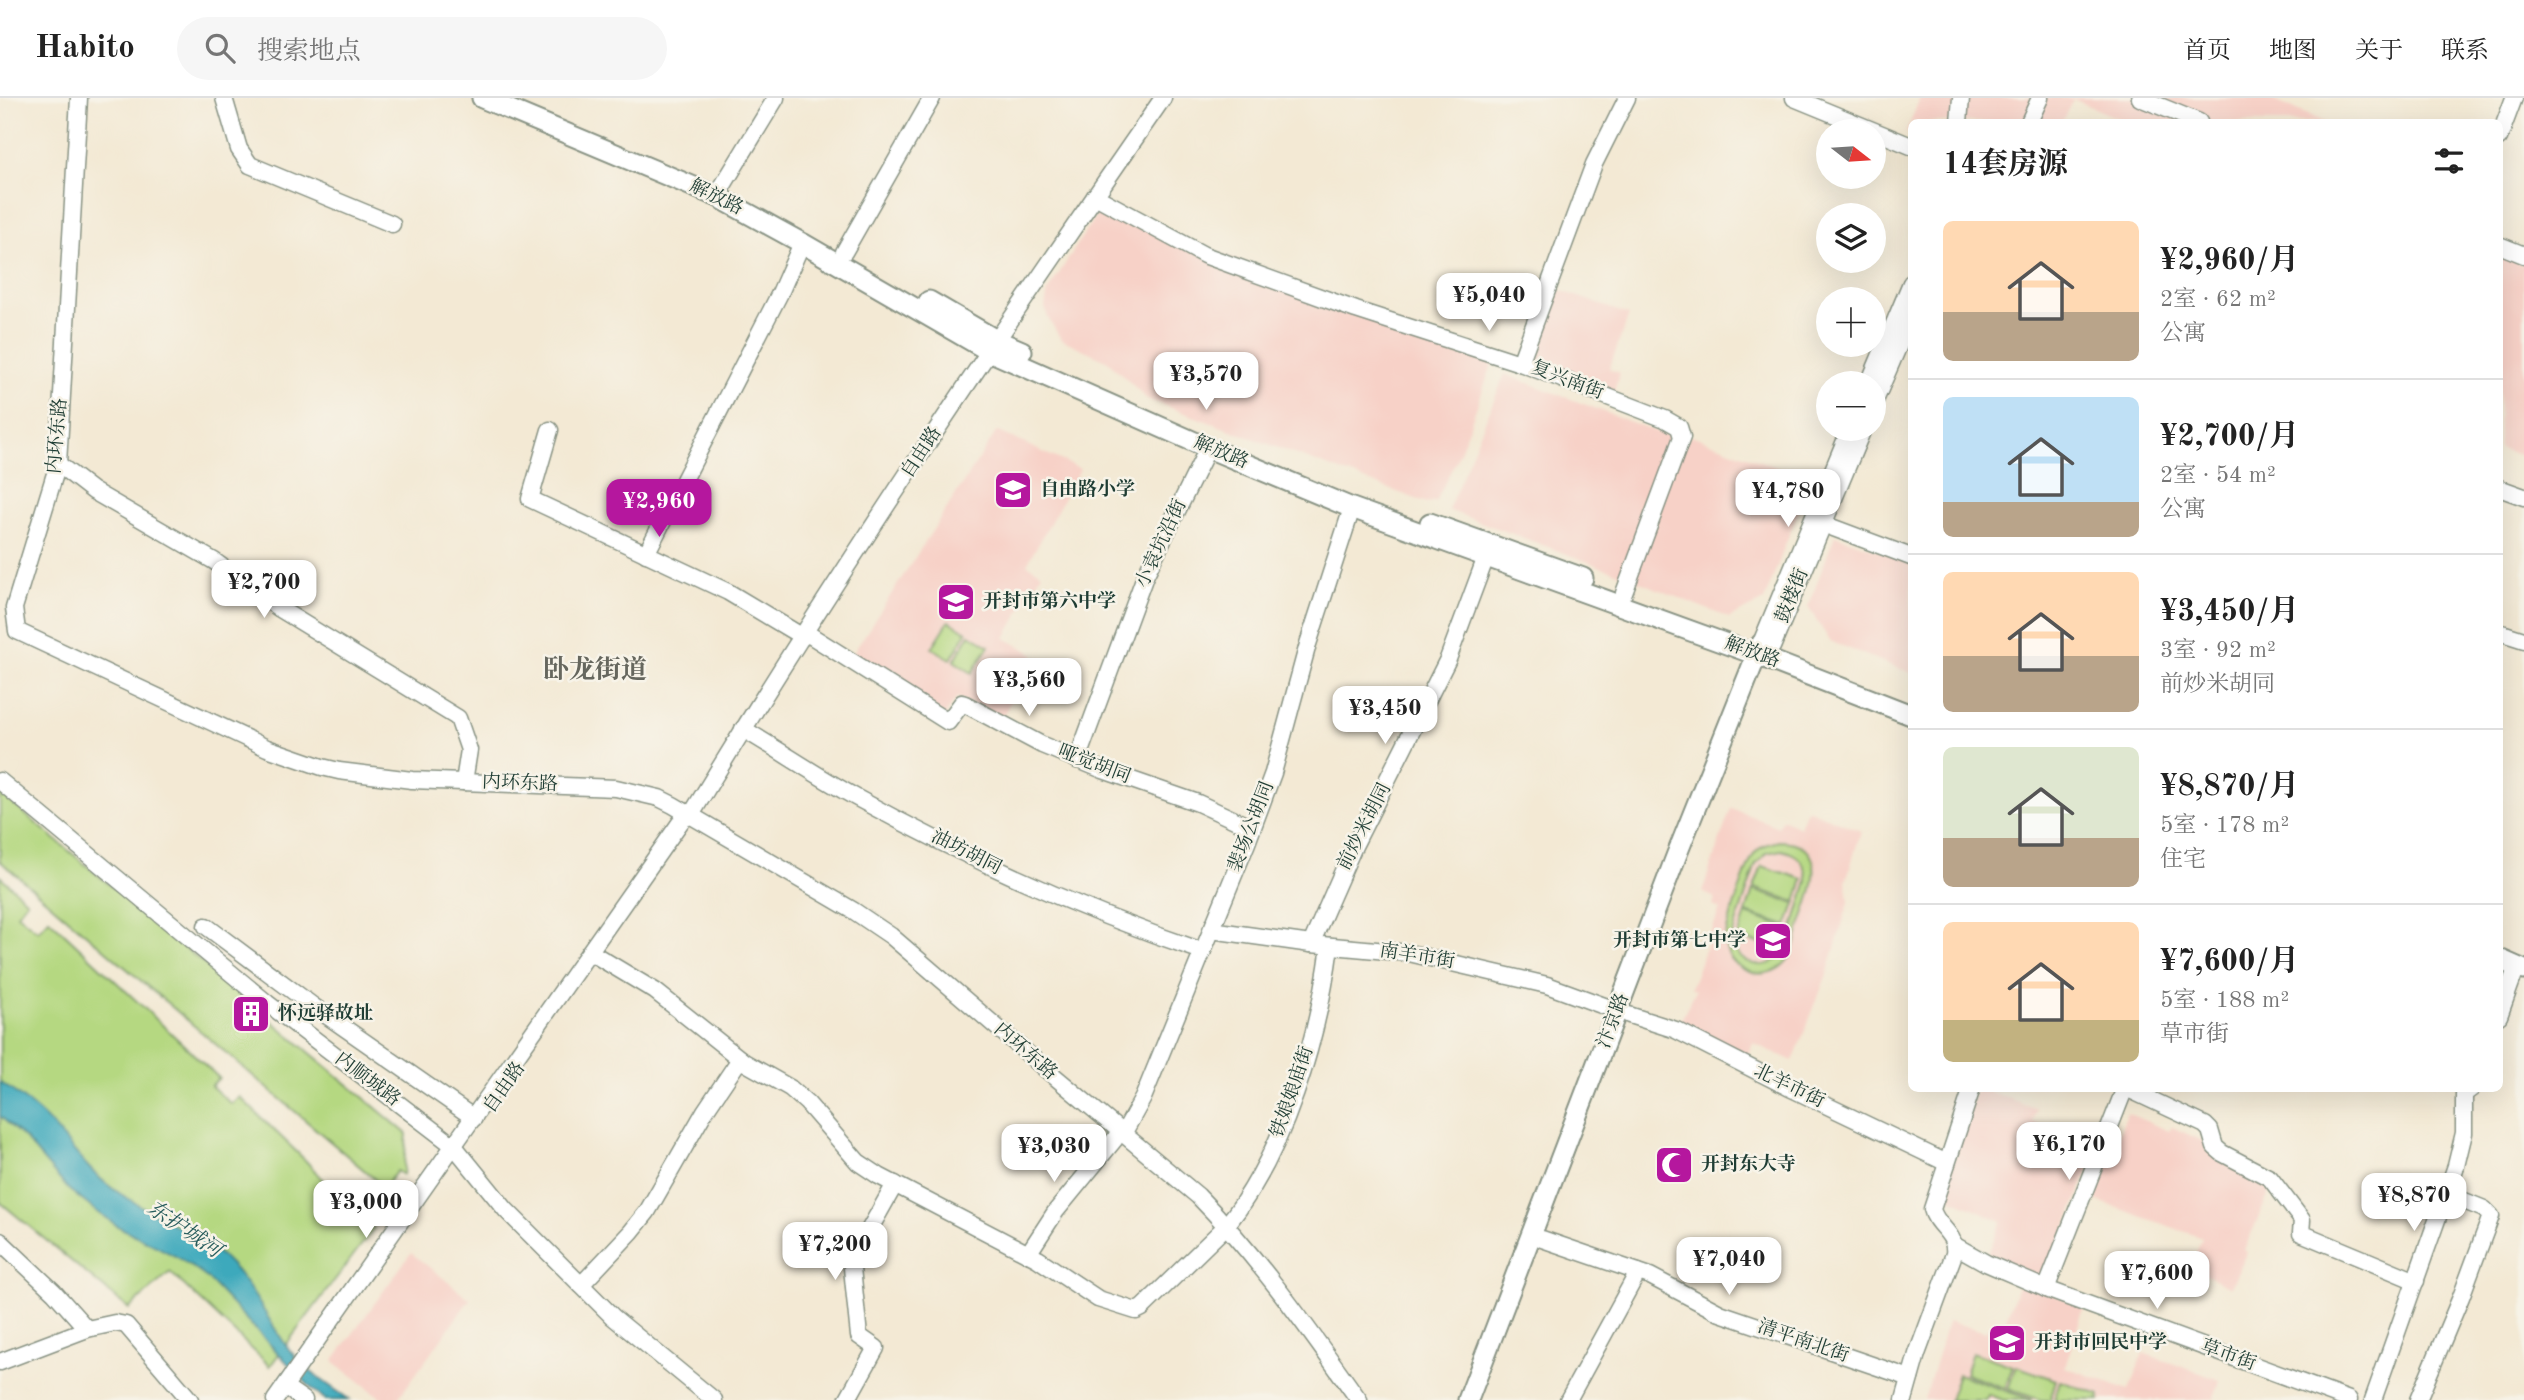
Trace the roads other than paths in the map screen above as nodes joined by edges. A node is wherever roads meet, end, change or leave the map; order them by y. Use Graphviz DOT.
graph roads {
  1 [pos="69,98"];
  2 [pos="79,98"];
  3 [pos="223,98"];
  4 [pos="482,98"];
  5 [pos="513,98"];
  6 [pos="776,98"];
  7 [pos="932,98"];
  8 [pos="1163,98"];
  9 [pos="1627,98"];
  10 [pos="1794,98"];
  11 [pos="1961,98"];
  12 [pos="2040,98"];
  13 [pos="2140,98"];
  14 [pos="2514,98"];
  15 [pos="1959,119"];
  16 [pos="2030,119"];
  17 [pos="2192,119"];
  18 [pos="2503,127"];
  19 [pos="1908,145"];
  20 [pos="722,187"];
  21 [pos="1095,196"];
  22 [pos="392,224"];
  23 [pos="803,243"];
  24 [pos="2503,247"];
  25 [pos="844,252"];
  26 [pos="2524,255"];
  27 [pos="1908,290"];
  28 [pos="1908,324"];
  29 [pos="993,345"];
  30 [pos="1520,363"];
  31 [pos="1874,371"];
  32 [pos="1886,375"];
  33 [pos="550,430"];
  34 [pos="1845,441"];
  35 [pos="1858,441"];
  36 [pos="1208,448"];
  37 [pos="58,464"];
  38 [pos="2503,489"];
  39 [pos="2524,497"];
  40 [pos="1352,508"];
  41 [pos="1823,524"];
  42 [pos="646,554"];
  43 [pos="1908,556"];
  44 [pos="1486,557"];
  45 [pos="1624,593"];
  46 [pos="2503,633"];
  47 [pos="804,634"];
  48 [pos="2524,640"];
  49 [pos="1765,651"];
  50 [pos="1908,702"];
  51 [pos="1908,714"];
  52 [pos="743,729"];
  53 [pos="1077,760"];
  54 [pos="0,781"];
  55 [pos="464,782"];
  56 [pos="688,820"];
  57 [pos="1252,828"];
  58 [pos="206,926"];
  59 [pos="1211,930"];
  60 [pos="1311,944"];
  61 [pos="1330,946"];
  62 [pos="1202,951"];
  63 [pos="2503,951"];
  64 [pos="593,955"];
  65 [pos="2516,963"];
  66 [pos="307,1002"];
  67 [pos="2503,1004"];
  68 [pos="1623,1013"];
  69 [pos="293,1023"];
  70 [pos="740,1059"];
  71 [pos="1971,1092"];
  72 [pos="2124,1092"];
  73 [pos="2135,1092"];
  74 [pos="2467,1092"];
  75 [pos="474,1118"];
  76 [pos="1119,1136"];
  77 [pos="457,1149"];
  78 [pos="1947,1163"];
  79 [pos="895,1184"];
  80 [pos="2447,1195"];
  81 [pos="1223,1229"];
  82 [pos="1542,1239"];
  83 [pos="0,1241"];
  84 [pos="1954,1245"];
  85 [pos="1028,1254"];
  86 [pos="1638,1272"];
  87 [pos="2416,1281"];
  88 [pos="581,1285"];
  89 [pos="2046,1289"];
  90 [pos="87,1329"];
  91 [pos="0,1362"];
  92 [pos="1910,1378"];
  93 [pos="293,1391"];
  94 [pos="190,1400"];
  95 [pos="275,1400"];
  96 [pos="714,1400"];
  97 [pos="847,1400"];
  98 [pos="1349,1400"];
  99 [pos="1359,1400"];
  100 [pos="1468,1400"];
  101 [pos="1480,1400"];
  102 [pos="1568,1400"];
  103 [pos="1904,1400"];
  104 [pos="2348,1400"];
  105 [pos="2373,1400"];
  106 [pos="2418,1400"];
  1 -- 56 [label="street, 内环东路"];
  2 -- 37 [label="street, 内环东路"];
  3 -- 22 [label="street"];
  4 -- 23 [label="main road, 解放路"];
  5 -- 20 [label="main road, 解放路"];
  6 -- 20 [label="street"];
  7 -- 25 [label="street"];
  8 -- 21 [label="street, 自由路"];
  9 -- 30 [label="street"];
  10 -- 19 [label="street"];
  11 -- 15 [label="street"];
  12 -- 16 [label="street"];
  13 -- 17 [label="street"];
  14 -- 18 [label="street"];
  20 -- 25 [label="main road, 解放路"];
  21 -- 29 [label="street, 自由路"];
  21 -- 30 [label="street, 复兴南街"];
  23 -- 29 [label="main road, 解放路"];
  23 -- 42 [label="street"];
  24 -- 26 [label="street"];
  25 -- 29 [label="main road, 解放路"];
  27 -- 31 [label="street"];
  28 -- 32 [label="street"];
  29 -- 36 [label="main road, 解放路"];
  29 -- 45 [label="main road, 解放路"];
  29 -- 47 [label="street, 自由路"];
  30 -- 45 [label="street, 复兴南街"];
  33 -- 42 [label="street"];
  34 -- 49 [label="street, 鼓楼街"];
  35 -- 41 [label="street, 鼓楼街"];
  36 -- 40 [label="main road, 解放路"];
  36 -- 53 [label="street, 小袁坑沿街"];
  37 -- 55 [label="street"];
  37 -- 55 [label="street, 内环东路"];
  38 -- 39 [label="street"];
  40 -- 44 [label="main road, 解放路"];
  40 -- 57 [label="street, 裴场公胡同"];
  41 -- 43 [label="street"];
  41 -- 49 [label="street, 鼓楼街"];
  42 -- 47 [label="street"];
  44 -- 49 [label="main road, 解放路"];
  44 -- 60 [label="street, 前炒米胡同"];
  45 -- 49 [label="main road, 解放路"];
  46 -- 48 [label="street"];
  47 -- 52 [label="street, 自由路"];
  47 -- 53 [label="street, 哑觉胡同"];
  49 -- 50 [label="main road, 解放路"];
  49 -- 51 [label="main road, 解放路"];
  49 -- 68 [label="main road, 汴京路"];
  52 -- 56 [label="street, 自由路"];
  52 -- 62 [label="street, 油坊胡同"];
  53 -- 57 [label="street, 哑觉胡同"];
  54 -- 69 [label="street, 内顺城路"];
  55 -- 56 [label="street, 内环东路"];
  56 -- 64 [label="street, 自由路"];
  56 -- 76 [label="street, 内环东路"];
  57 -- 59 [label="street, 裴场公胡同"];
  58 -- 66 [label="street"];
  59 -- 60 [label="street, 南羊市街"];
  59 -- 62 [label="street, 裴场公胡同"];
  60 -- 61 [label="street, 南羊市街"];
  61 -- 68 [label="street, 南羊市街"];
  61 -- 81 [label="street, 铁娘娘庙街"];
  62 -- 76 [label="street, 裴场公胡同"];
  63 -- 65 [label="main road"];
  64 -- 70 [label="street"];
  64 -- 75 [label="street, 自由路"];
  64 -- 77 [label="street, 自由路"];
  65 -- 67 [label="street"];
  66 -- 69 [label="street"];
  66 -- 75 [label="street"];
  68 -- 78 [label="street, 北羊市街"];
  68 -- 82 [label="main road, 汴京路"];
  68 -- 100 [label="main road, 汴京路"];
  69 -- 77 [label="street, 内顺城路"];
  70 -- 79 [label="street"];
  70 -- 88 [label="street"];
  71 -- 78 [label="street"];
  72 -- 89 [label="street"];
  73 -- 87 [label="street"];
  74 -- 80 [label="street"];
  75 -- 77 [label="street, 自由路"];
  76 -- 81 [label="street, 内环东路"];
  76 -- 85 [label="street, 裴场公胡同"];
  77 -- 88 [label="street, 内顺城路"];
  77 -- 93 [label="street, 自由路"];
  78 -- 84 [label="street"];
  79 -- 85 [label="street"];
  79 -- 97 [label="street"];
  80 -- 87 [label="street"];
  80 -- 106 [label="street"];
  81 -- 85 [label="street, 铁娘娘庙街"];
  81 -- 98 [label="street, 内环东路"];
  81 -- 99 [label="street, 内环东路"];
  82 -- 86 [label="street, 清平南北街"];
  82 -- 101 [label="main road, 汴京路"];
  83 -- 90 [label="street"];
  84 -- 89 [label="street, 草市街"];
  84 -- 92 [label="street"];
  86 -- 92 [label="street, 清平南北街"];
  86 -- 102 [label="street"];
  87 -- 105 [label="street"];
  88 -- 96 [label="street, 内顺城路"];
  89 -- 104 [label="street, 草市街"];
  90 -- 91 [label="street"];
  90 -- 94 [label="street"];
  92 -- 103 [label="street"];
  93 -- 95 [label="street, 自由路"];
}
